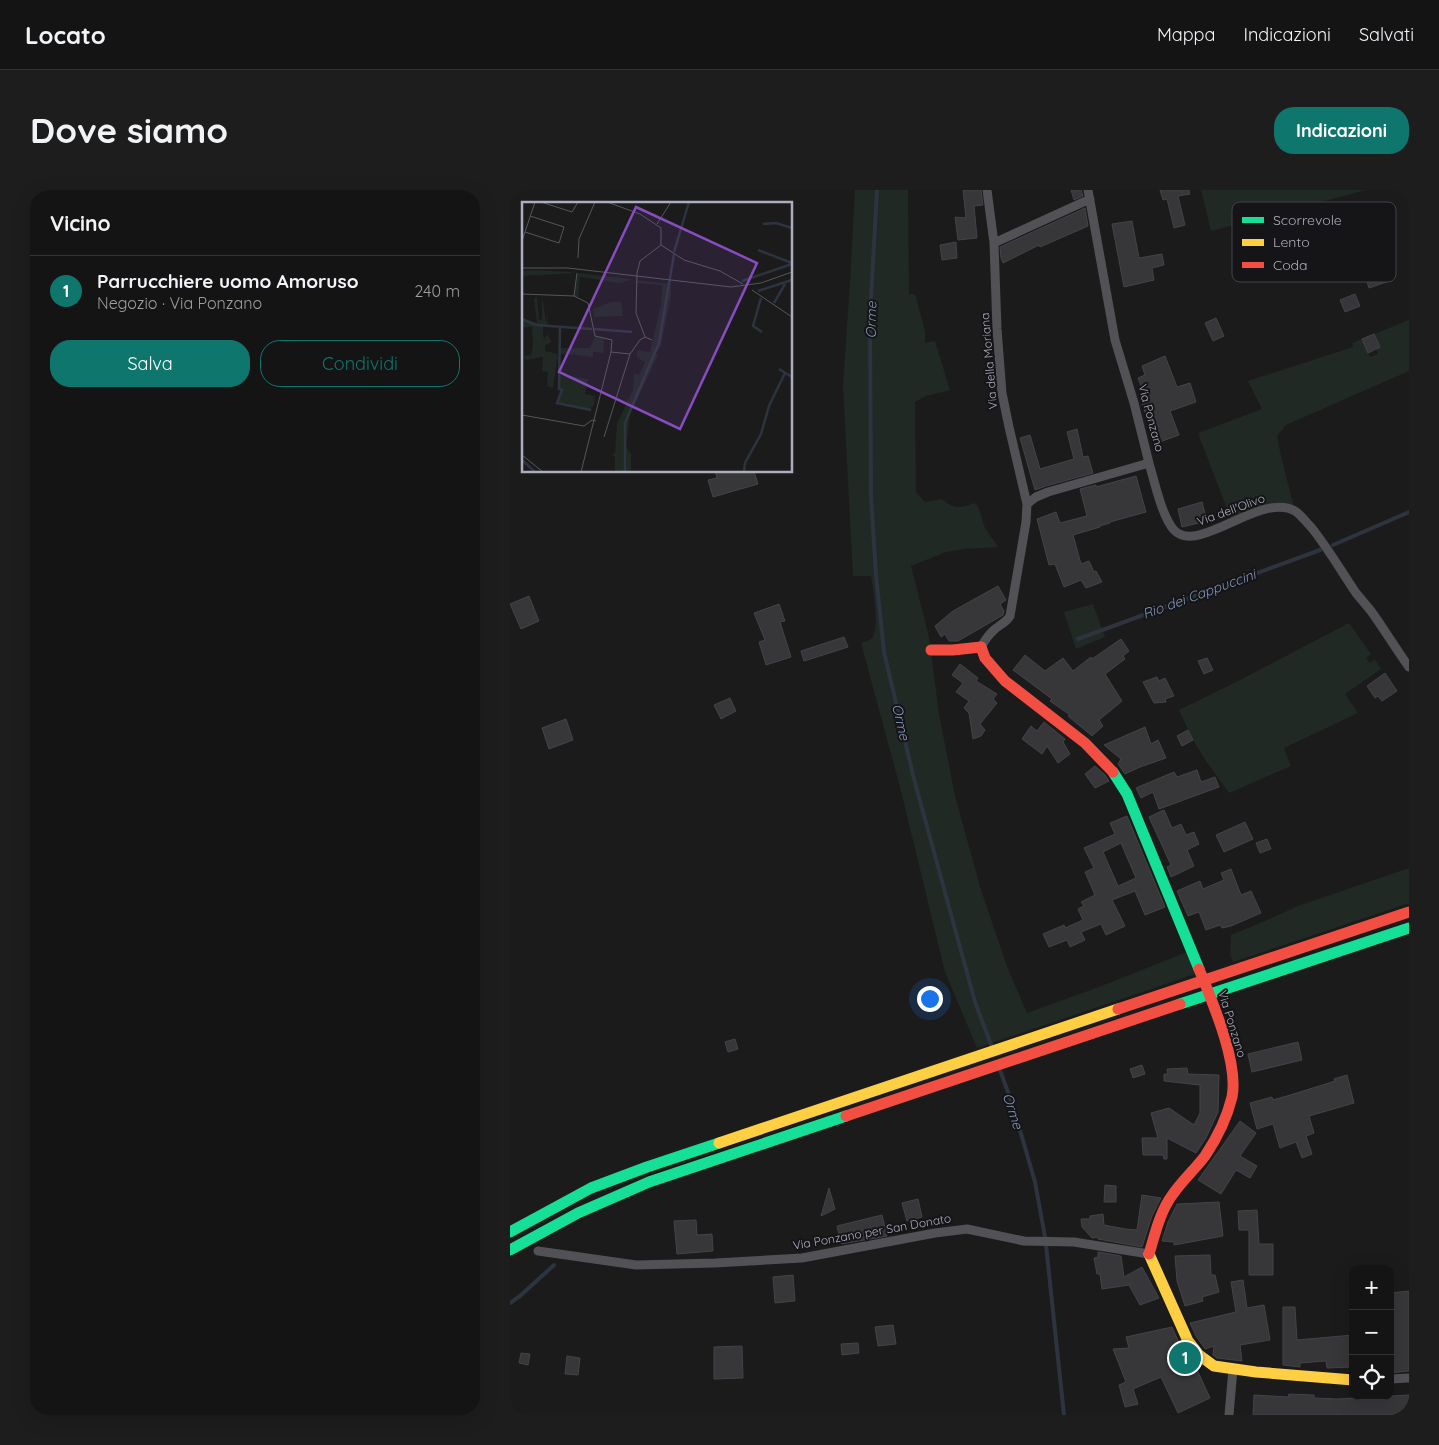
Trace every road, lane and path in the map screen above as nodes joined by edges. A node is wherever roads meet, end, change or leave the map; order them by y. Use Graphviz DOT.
graph roads {
  1 [pos="987,190"];
  2 [pos="1089,194"];
  3 [pos="994,243"];
  4 [pos="1149,463"];
  5 [pos="1027,504"];
  6 [pos="981,647"];
  7 [pos="931,650"];
  8 [pos="1409,667"];
  9 [pos="1409,912"];
  10 [pos="1409,928"];
  11 [pos="510,1232"];
  12 [pos="510,1250"];
  13 [pos="538,1251"];
  14 [pos="1149,1254"];
  15 [pos="1233,1369"];
  16 [pos="1409,1378"];
  17 [pos="1394,1379"];
  18 [pos="1349,1380"];
  19 [pos="1229,1415"];
  1 -- 3 [label="street, Via della Moriana"];
  2 -- 3 [label="street"];
  2 -- 4 [label="street, Via Ponzano"];
  3 -- 5 [label="street, Via della Moriana"];
  4 -- 5 [label="street, Via Ponzano"];
  4 -- 8 [label="street, Via dell'Olivo"];
  5 -- 6 [label="street"];
  6 -- 7 [label="main road"];
  6 -- 14 [label="main road, Via Ponzano"];
  9 -- 11 [label="main road"];
  10 -- 12 [label="main road"];
  13 -- 14 [label="street, Via Ponzano per San Donato"];
  14 -- 15 [label="main road"];
  15 -- 18 [label="main road"];
  15 -- 19 [label="street"];
  16 -- 17 [label="street"];
}
